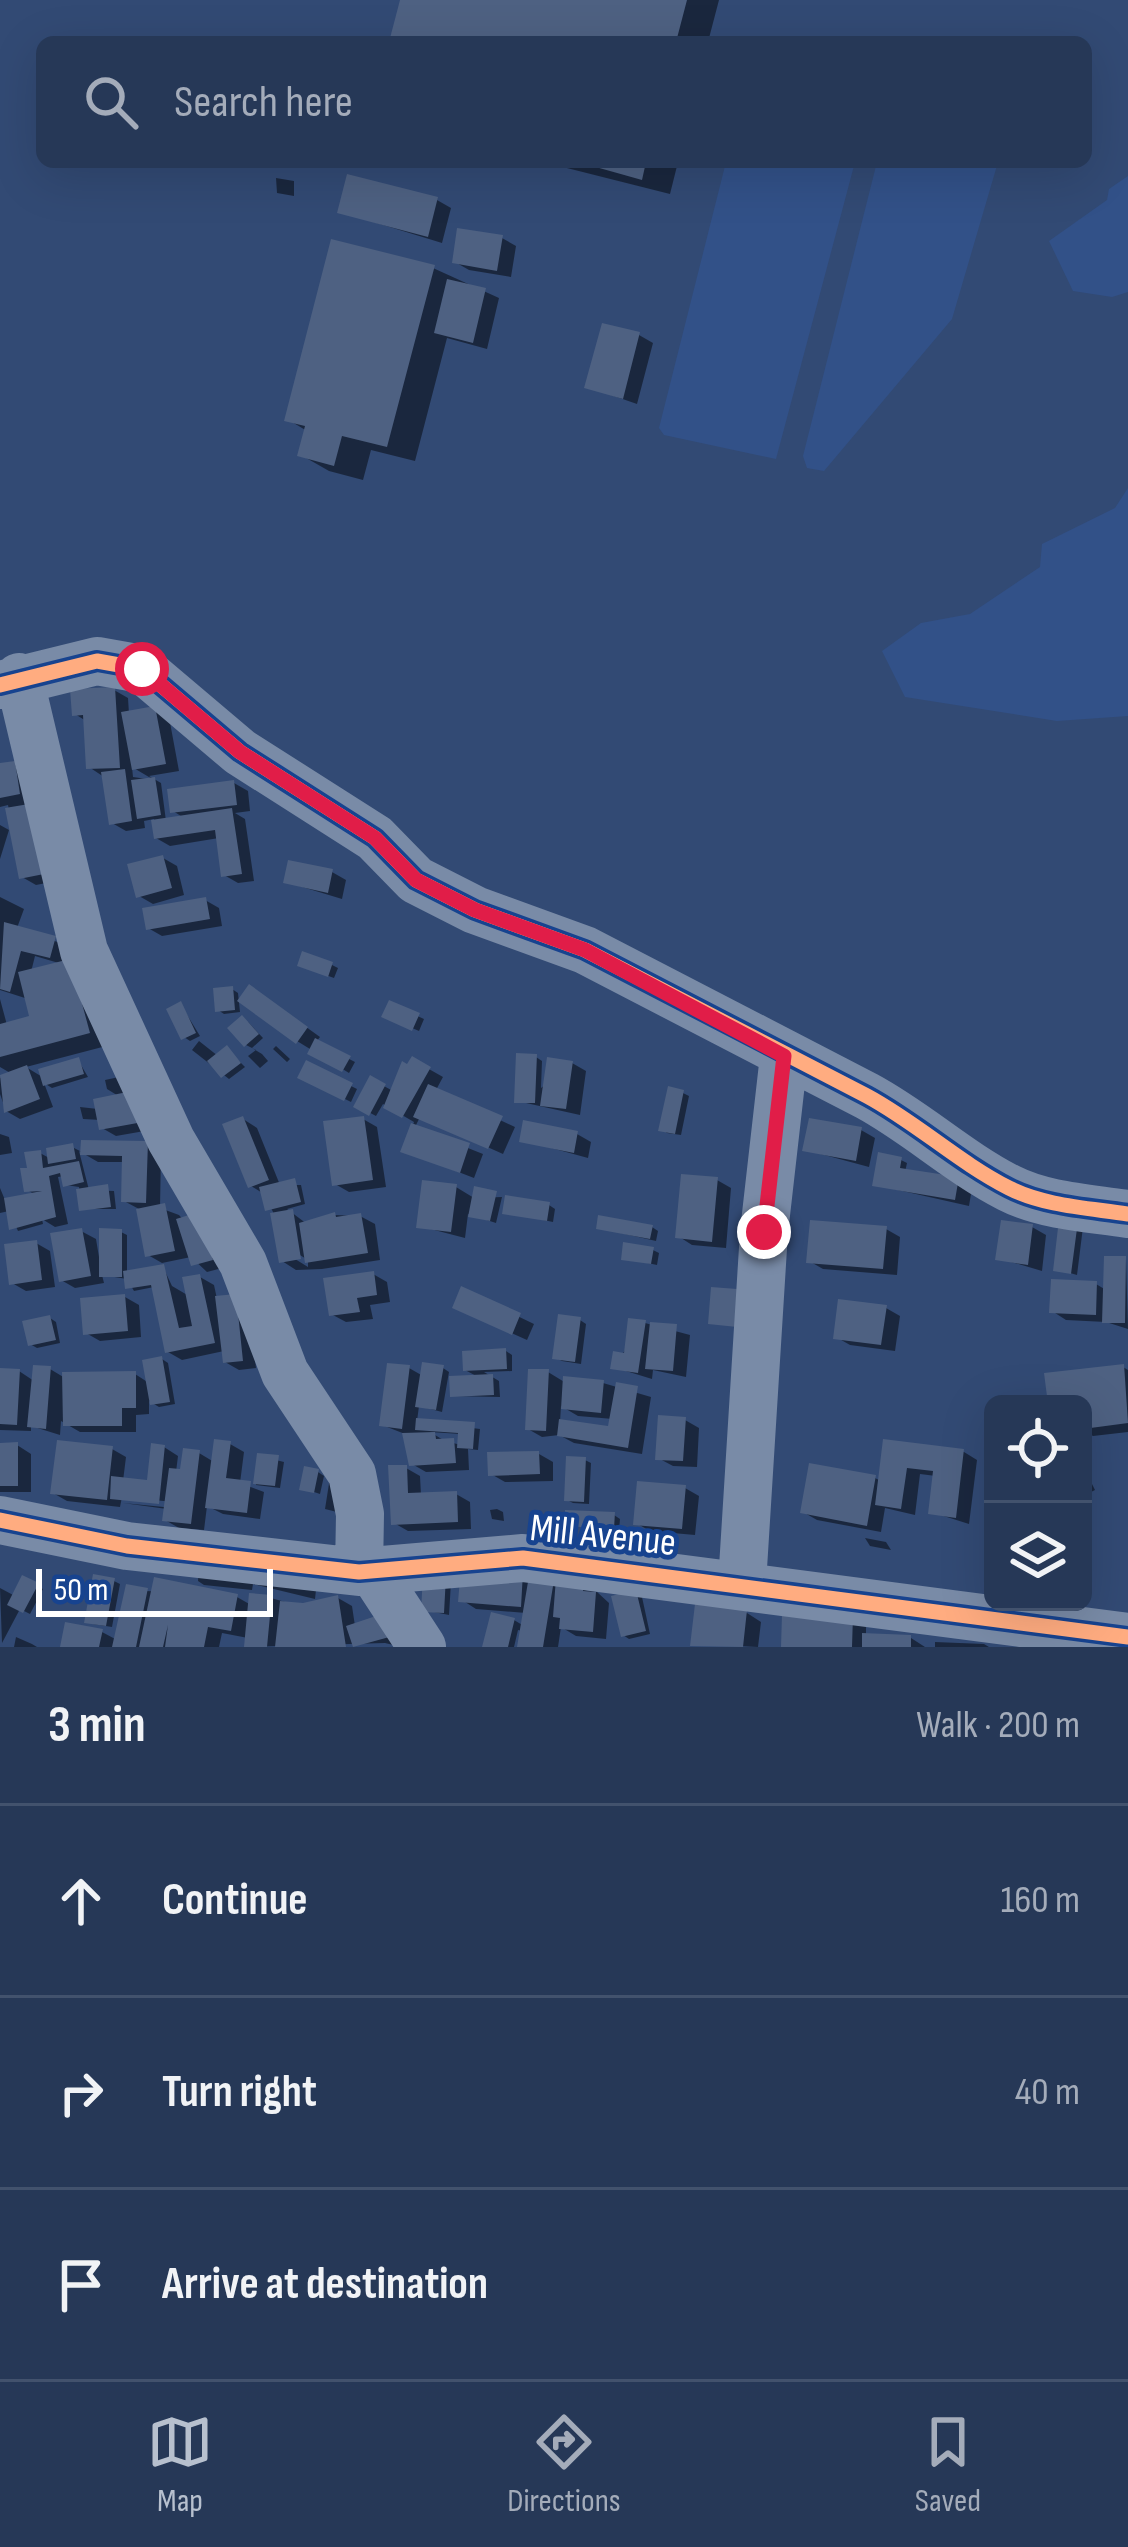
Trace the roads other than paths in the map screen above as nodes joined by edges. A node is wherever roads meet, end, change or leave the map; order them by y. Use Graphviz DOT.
graph roads {
  1 [pos="9,681"];
  2 [pos="784,1056"];
  3 [pos="1128,1214"];
  4 [pos="0,1520"];
  5 [pos="366,1572"];
  6 [pos="742,1584"];
  7 [pos="1128,1637"];
  8 [pos="422,1647"];
  1 -- 2 [label="street"];
  1 -- 5 [label="street"];
  2 -- 3 [label="street"];
  2 -- 6 [label="street"];
  4 -- 5 [label="street, Mill Avenue"];
  5 -- 6 [label="street, Mill Avenue"];
  5 -- 8 [label="street"];
  6 -- 7 [label="street, Mill Avenue"];
}
